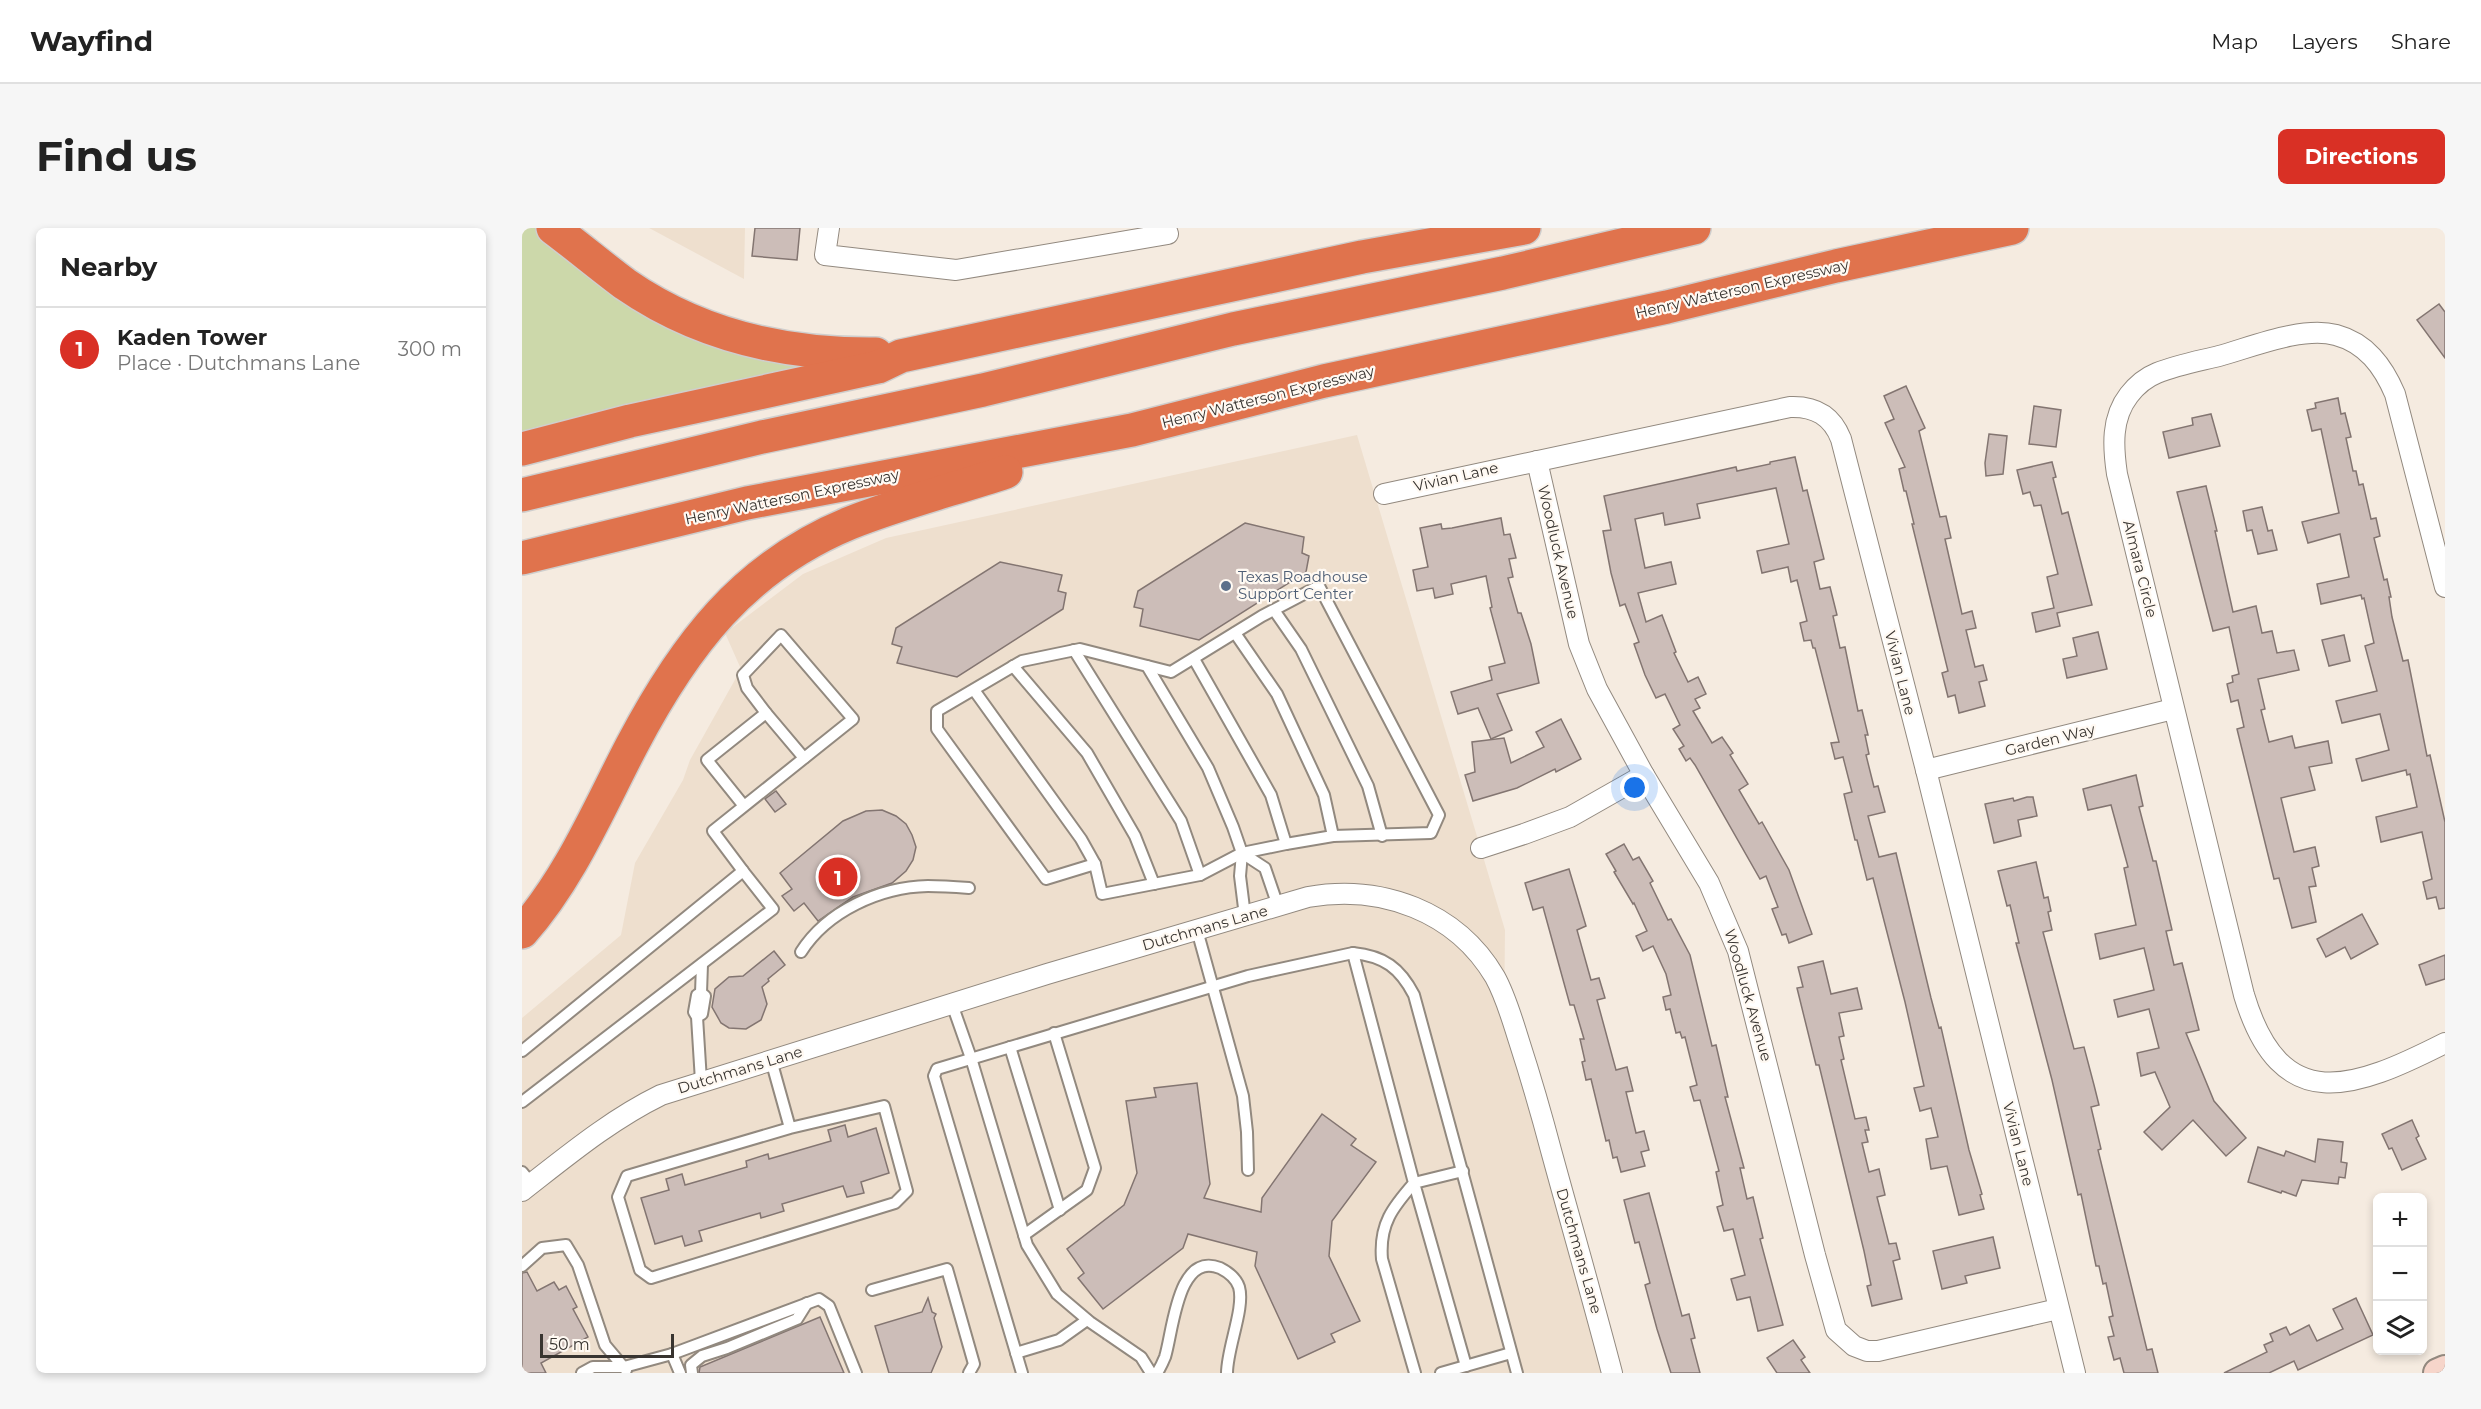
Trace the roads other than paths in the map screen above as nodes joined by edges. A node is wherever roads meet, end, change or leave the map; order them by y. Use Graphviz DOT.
graph roads {
  1 [pos="553,228"];
  2 [pos="829,228"];
  3 [pos="1524,228"];
  4 [pos="1694,228"];
  5 [pos="2012,228"];
  6 [pos="1167,231"];
  7 [pos="902,356"];
  8 [pos="1132,430"];
  9 [pos="522,449"];
  10 [pos="1537,461"];
  11 [pos="1384,494"];
  12 [pos="522,495"];
  13 [pos="522,558"];
  14 [pos="2445,587"];
  15 [pos="1274,610"];
  16 [pos="1235,633"];
  17 [pos="1074,650"];
  18 [pos="1194,658"];
  19 [pos="1013,666"];
  20 [pos="1147,666"];
  21 [pos="974,690"];
  22 [pos="2173,709"];
  23 [pos="766,712"];
  24 [pos="804,758"];
  25 [pos="1926,770"];
  26 [pos="1644,775"];
  27 [pos="744,806"];
  28 [pos="1333,836"];
  29 [pos="1382,836"];
  30 [pos="1286,844"];
  31 [pos="1481,848"];
  32 [pos="1242,853"];
  33 [pos="1095,864"];
  34 [pos="744,871"];
  35 [pos="1200,875"];
  36 [pos="1154,884"];
  37 [pos="969,888"];
  38 [pos="1278,906"];
  39 [pos="1245,916"];
  40 [pos="1197,930"];
  41 [pos="522,932"];
  42 [pos="801,952"];
  43 [pos="1353,953"];
  44 [pos="702,964"];
  45 [pos="1214,986"];
  46 [pos="952,1004"];
  47 [pos="1054,1033"];
  48 [pos="1010,1047"];
  49 [pos="2443,1050"];
  50 [pos="522,1051"];
  51 [pos="971,1058"];
  52 [pos="771,1060"];
  53 [pos="702,1081"];
  54 [pos="522,1102"];
  55 [pos="790,1128"];
  56 [pos="1248,1170"];
  57 [pos="1463,1171"];
  58 [pos="525,1182"];
  59 [pos="1414,1183"];
  60 [pos="1060,1210"];
  61 [pos="1024,1235"];
  62 [pos="522,1266"];
  63 [pos="872,1290"];
  64 [pos="807,1303"];
  65 [pos="2058,1310"];
  66 [pos="1087,1320"];
  67 [pos="1016,1353"];
  68 [pos="1511,1353"];
  69 [pos="672,1354"];
  70 [pos="1466,1366"];
  71 [pos="626,1370"];
  72 [pos="2445,1370"];
  73 [pos="582,1373"];
  74 [pos="680,1373"];
  75 [pos="692,1373"];
  76 [pos="856,1373"];
  77 [pos="969,1373"];
  78 [pos="1022,1373"];
  79 [pos="1151,1373"];
  80 [pos="1157,1373"];
  81 [pos="1227,1373"];
  82 [pos="1415,1373"];
  83 [pos="1441,1373"];
  84 [pos="1517,1373"];
  85 [pos="1612,1373"];
  86 [pos="2075,1373"];
  87 [pos="2438,1373"];
  1 -- 7 [label="highway"];
  2 -- 6 [label="street"];
  3 -- 7 [label="highway"];
  4 -- 12 [label="highway"];
  5 -- 8 [label="highway, Henry Watterson Expressway"];
  7 -- 9 [label="highway"];
  8 -- 13 [label="highway, Henry Watterson Expressway"];
  8 -- 41 [label="highway"];
  10 -- 11 [label="street, Vivian Lane"];
  10 -- 25 [label="street, Vivian Lane"];
  10 -- 26 [label="street, Woodluck Avenue"];
  14 -- 22 [label="street, Almara Circle"];
  15 -- 16 [label="lane"];
  15 -- 29 [label="lane"];
  15 -- 29 [label="lane"];
  16 -- 18 [label="lane"];
  16 -- 28 [label="lane"];
  17 -- 19 [label="lane"];
  17 -- 20 [label="lane"];
  17 -- 35 [label="lane"];
  18 -- 20 [label="lane"];
  18 -- 30 [label="lane"];
  19 -- 21 [label="lane"];
  19 -- 36 [label="lane"];
  20 -- 32 [label="lane"];
  21 -- 33 [label="lane"];
  21 -- 33 [label="lane"];
  22 -- 25 [label="street, Garden Way"];
  22 -- 49 [label="street, Almara Circle"];
  23 -- 24 [label="lane"];
  23 -- 24 [label="lane"];
  23 -- 27 [label="lane"];
  24 -- 27 [label="lane"];
  25 -- 65 [label="street, Vivian Lane"];
  26 -- 31 [label="street"];
  26 -- 65 [label="street, Woodluck Avenue"];
  27 -- 34 [label="lane"];
  28 -- 29 [label="lane"];
  28 -- 30 [label="lane"];
  30 -- 32 [label="lane"];
  32 -- 35 [label="lane"];
  32 -- 38 [label="lane"];
  32 -- 39 [label="lane"];
  33 -- 36 [label="lane"];
  34 -- 44 [label="lane"];
  34 -- 50 [label="lane"];
  35 -- 36 [label="lane"];
  37 -- 42 [label="lane"];
  38 -- 39 [label="street, Dutchmans Lane"];
  38 -- 85 [label="street, Dutchmans Lane"];
  39 -- 40 [label="street, Dutchmans Lane"];
  40 -- 45 [label="lane"];
  40 -- 46 [label="street, Dutchmans Lane"];
  43 -- 45 [label="lane"];
  43 -- 57 [label="lane"];
  43 -- 59 [label="lane"];
  44 -- 53 [label="lane"];
  44 -- 54 [label="lane"];
  45 -- 47 [label="lane"];
  45 -- 56 [label="lane"];
  46 -- 51 [label="lane"];
  46 -- 52 [label="street, Dutchmans Lane"];
  47 -- 48 [label="lane"];
  47 -- 60 [label="lane"];
  48 -- 51 [label="lane"];
  48 -- 60 [label="lane"];
  51 -- 61 [label="lane"];
  51 -- 67 [label="lane"];
  52 -- 53 [label="street, Dutchmans Lane"];
  52 -- 55 [label="lane"];
  53 -- 58 [label="street, Dutchmans Lane"];
  55 -- 55 [label="lane"];
  57 -- 59 [label="lane"];
  57 -- 68 [label="lane"];
  59 -- 70 [label="lane"];
  59 -- 82 [label="lane"];
  60 -- 61 [label="lane"];
  61 -- 66 [label="lane"];
  62 -- 71 [label="lane"];
  63 -- 77 [label="lane"];
  64 -- 69 [label="lane"];
  64 -- 75 [label="lane"];
  64 -- 76 [label="lane"];
  65 -- 86 [label="street, Vivian Lane"];
  66 -- 67 [label="lane"];
  66 -- 79 [label="lane"];
  67 -- 78 [label="lane"];
  68 -- 70 [label="lane"];
  68 -- 84 [label="lane"];
  69 -- 71 [label="lane"];
  69 -- 74 [label="lane"];
  70 -- 83 [label="lane"];
  71 -- 73 [label="lane"];
  72 -- 87 [label="main road"];
  80 -- 81 [label="lane"];
}
